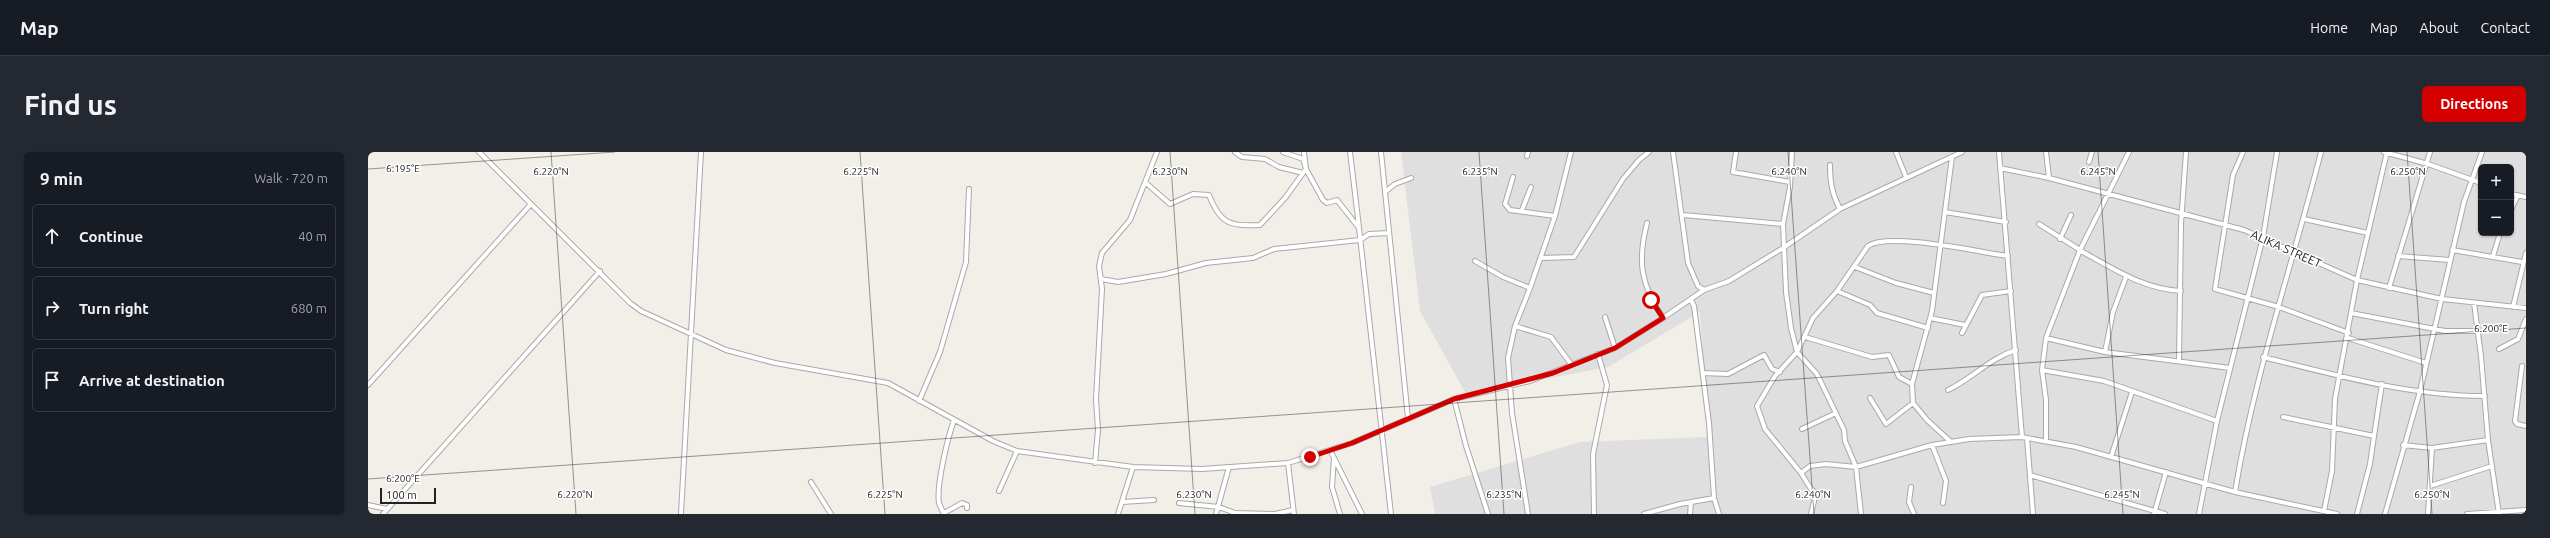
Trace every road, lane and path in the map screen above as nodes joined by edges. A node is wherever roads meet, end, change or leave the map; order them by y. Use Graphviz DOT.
graph roads {
  1 [pos="479,152"];
  2 [pos="701,152"];
  3 [pos="1157,152"];
  4 [pos="1235,152"];
  5 [pos="1282,152"];
  6 [pos="1304,152"];
  7 [pos="1350,152"];
  8 [pos="1381,152"];
  9 [pos="1571,152"];
  10 [pos="1649,152"];
  11 [pos="1673,152"];
  12 [pos="1736,152"];
  13 [pos="1792,152"];
  14 [pos="1896,152"];
  15 [pos="1962,152"];
  16 [pos="1998,152"];
  17 [pos="2046,152"];
  18 [pos="2092,152"];
  19 [pos="2129,152"];
  20 [pos="2186,152"];
  21 [pos="2243,152"];
  22 [pos="2277,152"];
  23 [pos="2321,152"];
  24 [pos="2386,152"];
  25 [pos="2430,152"];
  26 [pos="2482,152"];
  27 [pos="1952,157"];
  28 [pos="2089,162"];
  29 [pos="2428,164"];
  30 [pos="1830,165"];
  31 [pos="2000,168"];
  32 [pos="1306,169"];
  33 [pos="1303,174"];
  34 [pos="1513,176"];
  35 [pos="1906,177"];
  36 [pos="1411,178"];
  37 [pos="2049,178"];
  38 [pos="2472,179"];
  39 [pos="1790,182"];
  40 [pos="2478,182"];
  41 [pos="1146,183"];
  42 [pos="1531,187"];
  43 [pos="969,189"];
  44 [pos="1385,192"];
  45 [pos="2108,194"];
  46 [pos="2514,194"];
  47 [pos="2518,195"];
  48 [pos="2526,197"];
  49 [pos="531,204"];
  50 [pos="2514,204"];
  51 [pos="1522,210"];
  52 [pos="1840,210"];
  53 [pos="1945,212"];
  54 [pos="2181,214"];
  55 [pos="1683,215"];
  56 [pos="2071,215"];
  57 [pos="1555,216"];
  58 [pos="2304,219"];
  59 [pos="2006,222"];
  60 [pos="1647,223"];
  61 [pos="1783,224"];
  62 [pos="2039,224"];
  63 [pos="2224,225"];
  64 [pos="1359,228"];
  65 [pos="2368,232"];
  66 [pos="1389,233"];
  67 [pos="2499,236"];
  68 [pos="2263,237"];
  69 [pos="2060,239"];
  70 [pos="1360,240"];
  71 [pos="1941,246"];
  72 [pos="1783,248"];
  73 [pos="2080,250"];
  74 [pos="2452,250"];
  75 [pos="2295,253"];
  76 [pos="2526,255"];
  77 [pos="2008,256"];
  78 [pos="2398,256"];
  79 [pos="2493,256"];
  80 [pos="1541,258"];
  81 [pos="2450,260"];
  82 [pos="1475,262"];
  83 [pos="2522,262"];
  84 [pos="1854,267"];
  85 [pos="600,271"];
  86 [pos="2126,277"];
  87 [pos="1101,279"];
  88 [pos="2357,280"];
  89 [pos="1530,288"];
  90 [pos="2389,288"];
  91 [pos="1704,290"];
  92 [pos="2181,290"];
  93 [pos="1836,291"];
  94 [pos="2011,291"];
  95 [pos="1934,293"];
  96 [pos="2249,298"];
  97 [pos="1691,300"];
  98 [pos="2442,300"];
  99 [pos="2474,303"];
  100 [pos="2279,307"];
  101 [pos="2513,307"];
  102 [pos="2526,308"];
  103 [pos="2351,313"];
  104 [pos="1605,317"];
  105 [pos="1663,318"];
  106 [pos="1930,318"];
  107 [pos="2526,319"];
  108 [pos="1965,325"];
  109 [pos="1514,326"];
  110 [pos="1928,328"];
  111 [pos="2435,329"];
  112 [pos="2476,331"];
  113 [pos="1962,333"];
  114 [pos="692,334"];
  115 [pos="2348,336"];
  116 [pos="1805,337"];
  117 [pos="2046,338"];
  118 [pos="1615,348"];
  119 [pos="2499,349"];
  120 [pos="2016,350"];
  121 [pos="1797,352"];
  122 [pos="2104,352"];
  123 [pos="1598,354"];
  124 [pos="2263,357"];
  125 [pos="2179,360"];
  126 [pos="1571,364"];
  127 [pos="2426,364"];
  128 [pos="2522,366"];
  129 [pos="2230,368"];
  130 [pos="2042,370"];
  131 [pos="1780,372"];
  132 [pos="1703,373"];
  133 [pos="2341,376"];
  134 [pos="1912,384"];
  135 [pos="2382,384"];
  136 [pos="368,385"];
  137 [pos="1509,385"];
  138 [pos="1948,390"];
  139 [pos="2420,391"];
  140 [pos="2132,392"];
  141 [pos="2485,396"];
  142 [pos="1870,398"];
  143 [pos="1454,399"];
  144 [pos="919,401"];
  145 [pos="1913,404"];
  146 [pos="1836,412"];
  147 [pos="2283,417"];
  148 [pos="1408,418"];
  149 [pos="954,420"];
  150 [pos="2217,421"];
  151 [pos="2526,426"];
  152 [pos="2335,428"];
  153 [pos="1802,429"];
  154 [pos="1382,431"];
  155 [pos="2374,436"];
  156 [pos="2024,438"];
  157 [pos="2046,440"];
  158 [pos="2488,440"];
  159 [pos="1951,442"];
  160 [pos="2403,445"];
  161 [pos="1932,446"];
  162 [pos="1340,448"];
  163 [pos="2432,448"];
  164 [pos="1017,451"];
  165 [pos="1324,453"];
  166 [pos="1333,456"];
  167 [pos="2111,457"];
  168 [pos="1095,463"];
  169 [pos="1288,463"];
  170 [pos="2492,466"];
  171 [pos="1133,467"];
  172 [pos="1229,467"];
  173 [pos="1856,467"];
  174 [pos="2166,472"];
  175 [pos="1801,473"];
  176 [pos="2030,475"];
  177 [pos="811,482"];
  178 [pos="2205,483"];
  179 [pos="2430,486"];
  180 [pos="1911,487"];
  181 [pos="1000,491"];
  182 [pos="2236,492"];
  183 [pos="1714,498"];
  184 [pos="1154,500"];
  185 [pos="1122,502"];
  186 [pos="1690,502"];
  187 [pos="1179,503"];
  188 [pos="1943,503"];
  189 [pos="368,505"];
  190 [pos="1219,507"];
  191 [pos="967,508"];
  192 [pos="387,509"];
  193 [pos="2526,510"];
  194 [pos="2324,511"];
  195 [pos="1293,512"];
  196 [pos="2154,513"];
  197 [pos="2499,513"];
  198 [pos="382,514"];
  199 [pos="681,514"];
  200 [pos="831,514"];
  201 [pos="944,514"];
  202 [pos="1118,514"];
  203 [pos="1216,514"];
  204 [pos="1235,514"];
  205 [pos="1340,514"];
  206 [pos="1362,514"];
  207 [pos="1391,514"];
  208 [pos="1488,514"];
  209 [pos="1528,514"];
  210 [pos="1594,514"];
  211 [pos="1644,514"];
  212 [pos="1690,514"];
  213 [pos="1719,514"];
  214 [pos="1811,514"];
  215 [pos="1861,514"];
  216 [pos="1914,514"];
  217 [pos="2033,514"];
  218 [pos="2165,514"];
  219 [pos="2199,514"];
  220 [pos="2337,514"];
  221 [pos="2357,514"];
  222 [pos="2385,514"];
  223 [pos="2428,514"];
  224 [pos="2467,514"];
  1 -- 49 [label="street"];
  2 -- 114 [label="street"];
  3 -- 41 [label="street"];
  4 -- 33 [label="street"];
  5 -- 32 [label="street"];
  6 -- 32 [label="street"];
  7 -- 64 [label="street"];
  8 -- 44 [label="street"];
  9 -- 57 [label="street"];
  10 -- 80 [label="street"];
  11 -- 55 [label="street"];
  12 -- 39 [label="street"];
  13 -- 39 [label="street"];
  14 -- 35 [label="street"];
  15 -- 27 [label="street"];
  16 -- 31 [label="street"];
  17 -- 37 [label="street"];
  18 -- 28 [label="street"];
  19 -- 45 [label="street"];
  20 -- 54 [label="street"];
  21 -- 63 [label="street"];
  22 -- 68 [label="street"];
  23 -- 58 [label="street"];
  24 -- 29 [label="street"];
  24 -- 65 [label="street"];
  25 -- 29 [label="street"];
  26 -- 38 [label="street"];
  27 -- 35 [label="street"];
  27 -- 53 [label="street"];
  29 -- 38 [label="street"];
  29 -- 78 [label="street"];
  30 -- 52 [label="street"];
  31 -- 37 [label="street, ALIKA STREET"];
  31 -- 59 [label="street"];
  32 -- 33 [label="street"];
  32 -- 64 [label="street"];
  33 -- 41 [label="street"];
  34 -- 51 [label="street"];
  35 -- 52 [label="street"];
  36 -- 44 [label="street"];
  37 -- 45 [label="street, ALIKA STREET"];
  38 -- 40 [label="street"];
  38 -- 74 [label="street"];
  39 -- 61 [label="street"];
  41 -- 87 [label="street"];
  42 -- 51 [label="street"];
  43 -- 144 [label="street"];
  44 -- 66 [label="street"];
  45 -- 54 [label="street, ALIKA STREET"];
  45 -- 73 [label="street"];
  46 -- 47 [label="street"];
  47 -- 48 [label="street"];
  47 -- 50 [label="street"];
  49 -- 85 [label="street"];
  49 -- 136 [label="street"];
  51 -- 57 [label="street"];
  52 -- 72 [label="street"];
  53 -- 59 [label="street"];
  53 -- 71 [label="street"];
  54 -- 63 [label="street, ALIKA STREET"];
  54 -- 92 [label="street"];
  55 -- 61 [label="street"];
  55 -- 91 [label="street"];
  56 -- 69 [label="street"];
  57 -- 80 [label="street"];
  58 -- 65 [label="street"];
  58 -- 75 [label="street"];
  59 -- 77 [label="street"];
  60 -- 105 [label="street"];
  61 -- 72 [label="street"];
  62 -- 69 [label="street"];
  63 -- 68 [label="street, ALIKA STREET"];
  63 -- 96 [label="street"];
  64 -- 70 [label="street"];
  65 -- 88 [label="street"];
  66 -- 70 [label="street"];
  66 -- 148 [label="street"];
  67 -- 79 [label="street"];
  68 -- 75 [label="street, ALIKA STREET"];
  68 -- 96 [label="street"];
  69 -- 73 [label="street"];
  70 -- 87 [label="street"];
  70 -- 154 [label="street"];
  71 -- 77 [label="street"];
  71 -- 84 [label="street"];
  71 -- 95 [label="street"];
  72 -- 91 [label="street"];
  72 -- 121 [label="street"];
  73 -- 86 [label="street"];
  73 -- 117 [label="street"];
  74 -- 79 [label="street"];
  74 -- 81 [label="street"];
  75 -- 88 [label="street, ALIKA STREET"];
  75 -- 100 [label="street"];
  76 -- 83 [label="street"];
  77 -- 94 [label="street"];
  78 -- 81 [label="street"];
  78 -- 90 [label="street"];
  79 -- 83 [label="street"];
  80 -- 89 [label="street"];
  81 -- 98 [label="street"];
  82 -- 89 [label="street"];
  83 -- 101 [label="street"];
  84 -- 93 [label="street"];
  84 -- 95 [label="street"];
  85 -- 114 [label="street"];
  85 -- 192 [label="street"];
  86 -- 92 [label="street"];
  86 -- 122 [label="street"];
  87 -- 168 [label="street"];
  88 -- 90 [label="street, ALIKA STREET"];
  88 -- 103 [label="street"];
  89 -- 109 [label="street"];
  90 -- 98 [label="street, ALIKA STREET"];
  91 -- 97 [label="street"];
  92 -- 125 [label="street"];
  93 -- 110 [label="street"];
  93 -- 116 [label="street"];
  94 -- 108 [label="street"];
  94 -- 120 [label="street"];
  95 -- 106 [label="street"];
  96 -- 100 [label="street"];
  96 -- 129 [label="street"];
  97 -- 105 [label="street"];
  97 -- 132 [label="street"];
  98 -- 99 [label="street, ALIKA STREET"];
  98 -- 111 [label="street"];
  99 -- 101 [label="street, ALIKA STREET"];
  99 -- 112 [label="street"];
  100 -- 115 [label="street"];
  100 -- 124 [label="street"];
  101 -- 102 [label="street, ALIKA STREET"];
  103 -- 111 [label="street"];
  103 -- 115 [label="street"];
  104 -- 118 [label="street"];
  105 -- 118 [label="street"];
  106 -- 108 [label="street"];
  106 -- 110 [label="street"];
  107 -- 119 [label="street"];
  108 -- 113 [label="street"];
  109 -- 126 [label="street"];
  109 -- 137 [label="street"];
  110 -- 134 [label="street"];
  111 -- 112 [label="street"];
  111 -- 127 [label="street"];
  112 -- 141 [label="street"];
  114 -- 144 [label="street"];
  114 -- 199 [label="street"];
  115 -- 127 [label="street"];
  115 -- 133 [label="street"];
  116 -- 121 [label="street"];
  116 -- 134 [label="street"];
  117 -- 122 [label="street"];
  117 -- 130 [label="street"];
  118 -- 123 [label="street"];
  120 -- 138 [label="street"];
  120 -- 156 [label="street"];
  121 -- 131 [label="street"];
  121 -- 146 [label="street"];
  122 -- 125 [label="street"];
  123 -- 126 [label="street"];
  123 -- 210 [label="street"];
  124 -- 133 [label="street"];
  124 -- 182 [label="street"];
  125 -- 129 [label="street"];
  126 -- 137 [label="street"];
  127 -- 139 [label="street"];
  128 -- 151 [label="street"];
  129 -- 150 [label="street"];
  130 -- 140 [label="street"];
  130 -- 157 [label="street"];
  131 -- 132 [label="street"];
  131 -- 175 [label="street"];
  132 -- 183 [label="street"];
  133 -- 135 [label="street"];
  133 -- 152 [label="street"];
  134 -- 145 [label="street"];
  135 -- 139 [label="street"];
  135 -- 155 [label="street"];
  137 -- 143 [label="street"];
  137 -- 209 [label="street"];
  139 -- 141 [label="street"];
  139 -- 160 [label="street"];
  140 -- 150 [label="street"];
  140 -- 167 [label="street"];
  141 -- 158 [label="street"];
  142 -- 145 [label="street"];
  143 -- 148 [label="street"];
  143 -- 208 [label="street"];
  144 -- 149 [label="street"];
  145 -- 159 [label="street"];
  146 -- 153 [label="street"];
  146 -- 173 [label="street"];
  147 -- 152 [label="street"];
  148 -- 154 [label="street"];
  149 -- 164 [label="street"];
  149 -- 201 [label="street"];
  150 -- 178 [label="street"];
  152 -- 155 [label="street"];
  152 -- 194 [label="street"];
  154 -- 162 [label="street"];
  154 -- 207 [label="street"];
  155 -- 221 [label="street"];
  156 -- 157 [label="street"];
  156 -- 159 [label="street"];
  156 -- 176 [label="street"];
  157 -- 167 [label="street"];
  158 -- 163 [label="street"];
  158 -- 170 [label="street"];
  159 -- 161 [label="street"];
  160 -- 163 [label="street"];
  160 -- 222 [label="street"];
  161 -- 173 [label="street"];
  161 -- 188 [label="street"];
  162 -- 165 [label="street"];
  162 -- 166 [label="street"];
  163 -- 179 [label="street"];
  164 -- 168 [label="street"];
  164 -- 181 [label="street"];
  165 -- 166 [label="street"];
  165 -- 169 [label="street"];
  166 -- 205 [label="street"];
  166 -- 206 [label="street"];
  167 -- 174 [label="street"];
  168 -- 171 [label="street"];
  169 -- 172 [label="street"];
  169 -- 195 [label="street"];
  170 -- 179 [label="street"];
  170 -- 197 [label="street"];
  171 -- 172 [label="street"];
  171 -- 185 [label="street"];
  172 -- 190 [label="street"];
  173 -- 175 [label="street"];
  173 -- 215 [label="street"];
  174 -- 178 [label="street"];
  174 -- 196 [label="street"];
  175 -- 214 [label="street"];
  176 -- 196 [label="street"];
  176 -- 217 [label="street"];
  177 -- 200 [label="street"];
  178 -- 182 [label="street"];
  178 -- 219 [label="street"];
  179 -- 223 [label="street"];
  180 -- 216 [label="street"];
  182 -- 194 [label="street"];
  183 -- 186 [label="street"];
  183 -- 213 [label="street"];
  184 -- 185 [label="street"];
  185 -- 202 [label="street"];
  186 -- 211 [label="street"];
  186 -- 212 [label="street"];
  187 -- 190 [label="street"];
  189 -- 192 [label="street"];
  190 -- 203 [label="street"];
  190 -- 204 [label="street"];
  191 -- 201 [label="street"];
  192 -- 198 [label="street"];
  193 -- 197 [label="street"];
  194 -- 220 [label="street"];
  195 -- 204 [label="street"];
  196 -- 218 [label="street"];
  197 -- 224 [label="street"];
}
